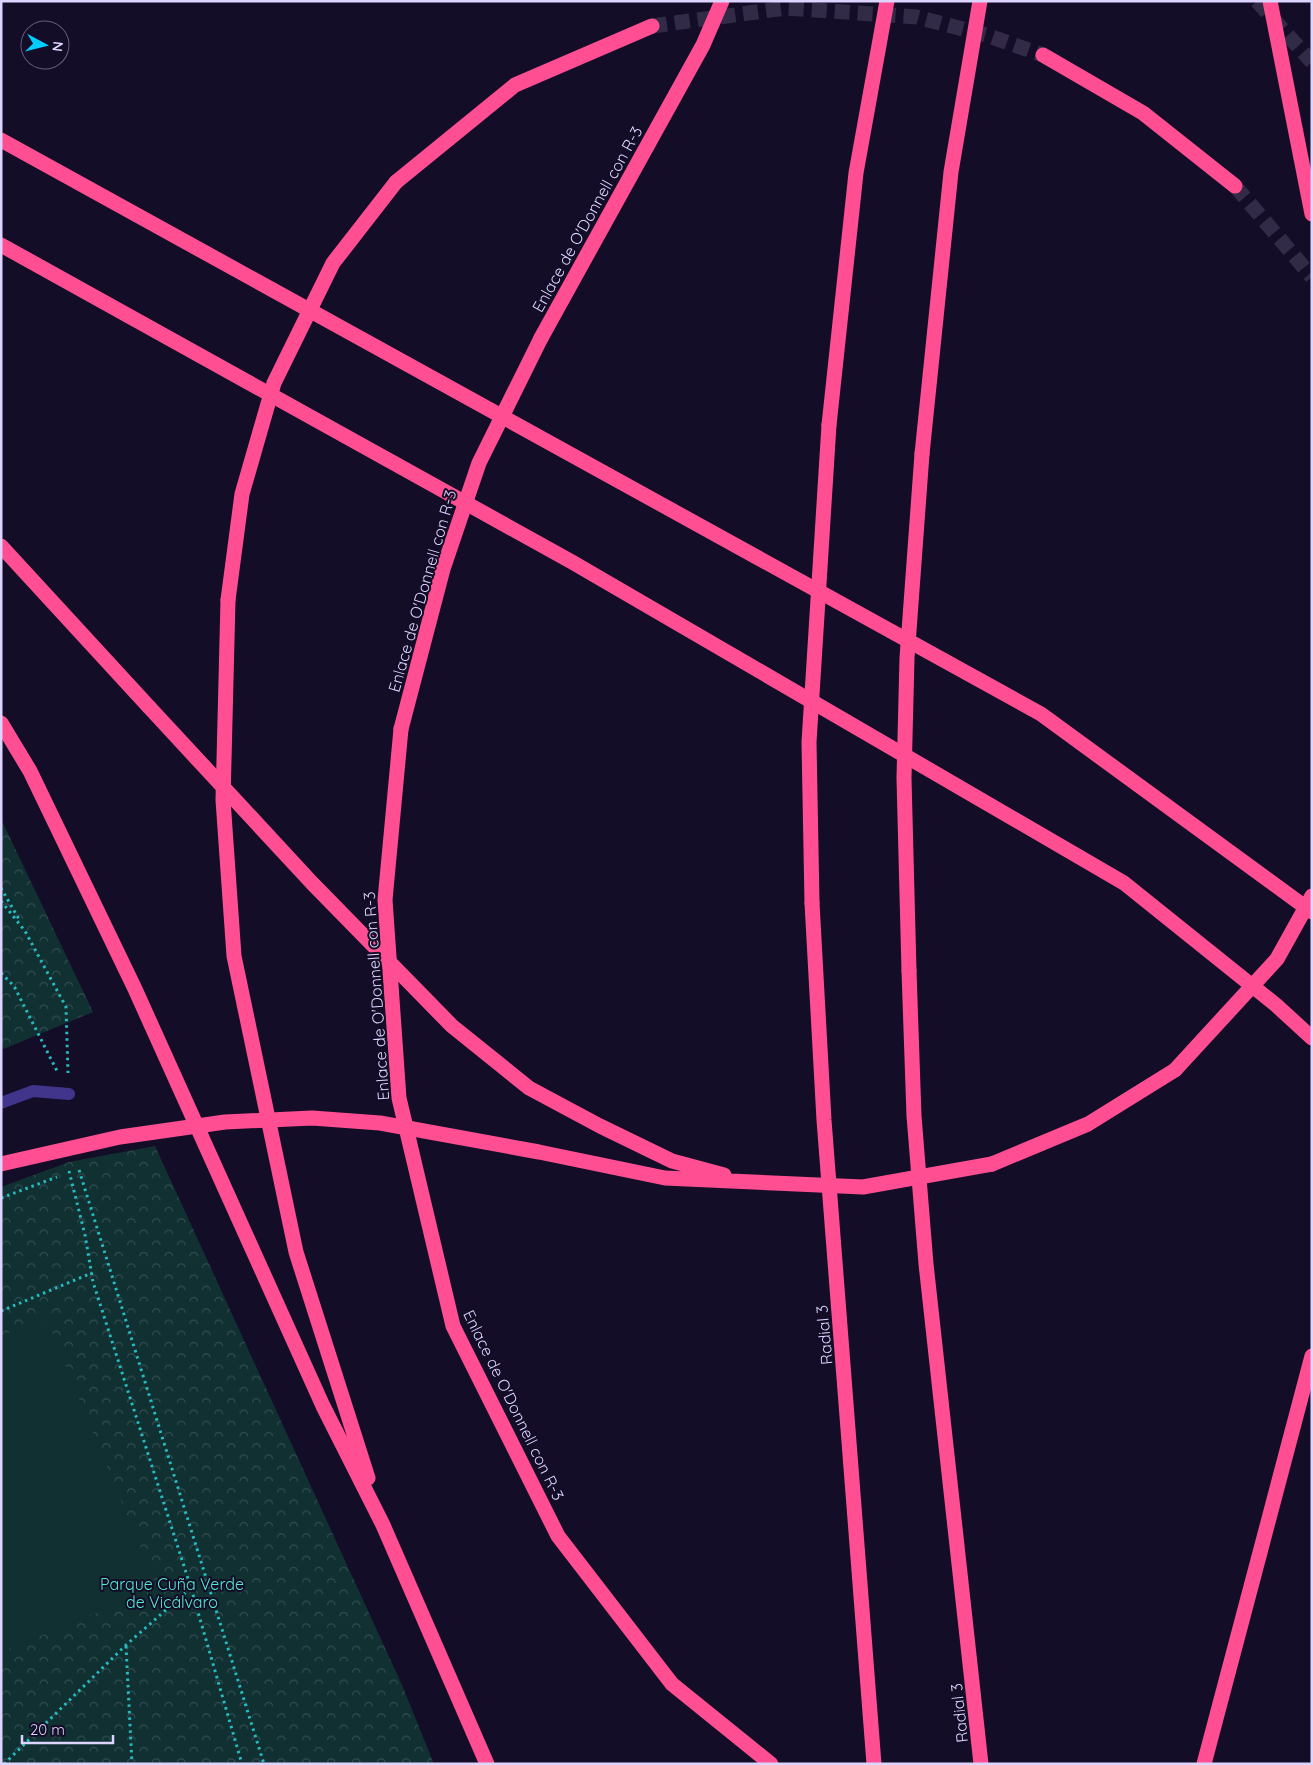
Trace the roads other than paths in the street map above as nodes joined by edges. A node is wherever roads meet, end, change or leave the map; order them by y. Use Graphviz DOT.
graph roads {
  1 [pos="722,1"];
  2 [pos="887,1"];
  3 [pos="980,1"];
  4 [pos="1270,1"];
  5 [pos="652,26"];
  6 [pos="1043,54"];
  7 [pos="1,140"];
  8 [pos="1235,186"];
  9 [pos="1312,214"];
  10 [pos="1,244"];
  11 [pos="1,546"];
  12 [pos="1,723"];
  13 [pos="1312,896"];
  14 [pos="1312,912"];
  15 [pos="1312,1038"];
  16 [pos="69,1094"];
  17 [pos="1,1103"];
  18 [pos="1,1164"];
  19 [pos="757,1183"];
  20 [pos="1312,1356"];
  21 [pos="383,1525"];
  22 [pos="487,1764"];
  23 [pos="771,1764"];
  24 [pos="874,1764"];
  25 [pos="981,1764"];
  26 [pos="1204,1764"];
  1 -- 23 [label="highway, Enlace de O'Donnell con R-3, bridge"];
  2 -- 24 [label="highway, Radial 3, bridge"];
  3 -- 25 [label="highway, Radial 3, bridge"];
  4 -- 9 [label="highway"];
  5 -- 21 [label="highway, bridge"];
  6 -- 8 [label="highway"];
  7 -- 14 [label="highway"];
  10 -- 15 [label="highway"];
  11 -- 19 [label="highway, bridge"];
  12 -- 21 [label="highway"];
  13 -- 19 [label="highway, bridge"];
  16 -- 17 [label="lane"];
  18 -- 19 [label="highway, bridge"];
  20 -- 26 [label="highway"];
  21 -- 22 [label="highway"];
}
